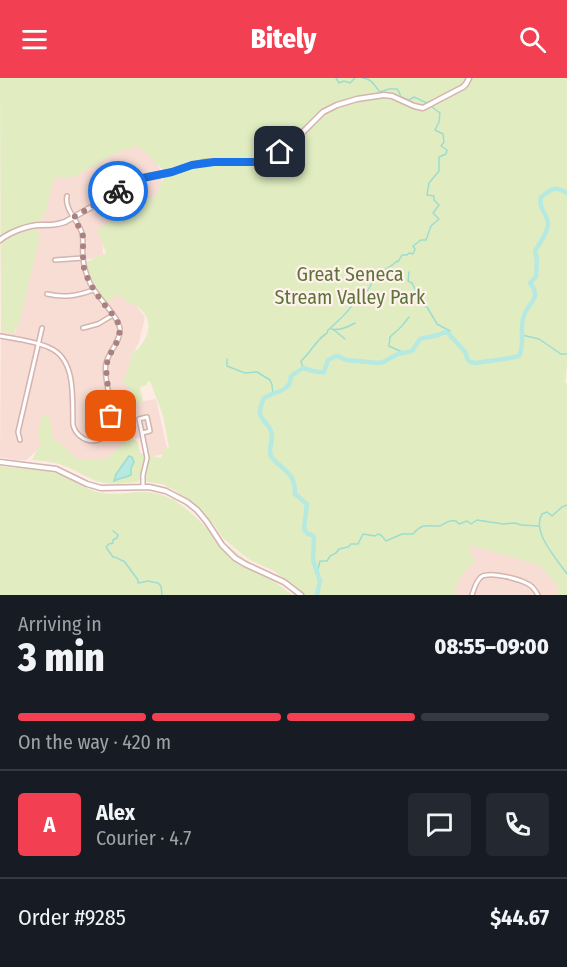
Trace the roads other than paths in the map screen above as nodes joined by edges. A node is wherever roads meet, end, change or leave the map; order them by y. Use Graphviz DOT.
graph roads {
  1 [pos="469,78"];
  2 [pos="67,196"];
  3 [pos="74,217"];
  4 [pos="0,240"];
  5 [pos="83,258"];
  6 [pos="56,260"];
  7 [pos="93,290"];
  8 [pos="47,294"];
  9 [pos="113,315"];
  10 [pos="42,328"];
  11 [pos="83,328"];
  12 [pos="0,336"];
  13 [pos="38,344"];
  14 [pos="142,433"];
  15 [pos="20,440"];
  16 [pos="1,462"];
  17 [pos="142,487"];
  18 [pos="301,595"];
  19 [pos="472,595"];
  20 [pos="538,595"];
  1 -- 3 [label="street"];
  2 -- 3 [label="street"];
  3 -- 4 [label="street"];
  3 -- 5 [label="street"];
  5 -- 6 [label="street"];
  5 -- 7 [label="street"];
  7 -- 8 [label="street"];
  7 -- 9 [label="street"];
  9 -- 11 [label="street"];
  9 -- 13 [label="street"];
  10 -- 13 [label="street"];
  12 -- 13 [label="street"];
  13 -- 15 [label="street"];
  14 -- 14 [label="street"];
  14 -- 17 [label="street"];
  16 -- 17 [label="street"];
  17 -- 18 [label="street"];
  19 -- 20 [label="street"];
}
